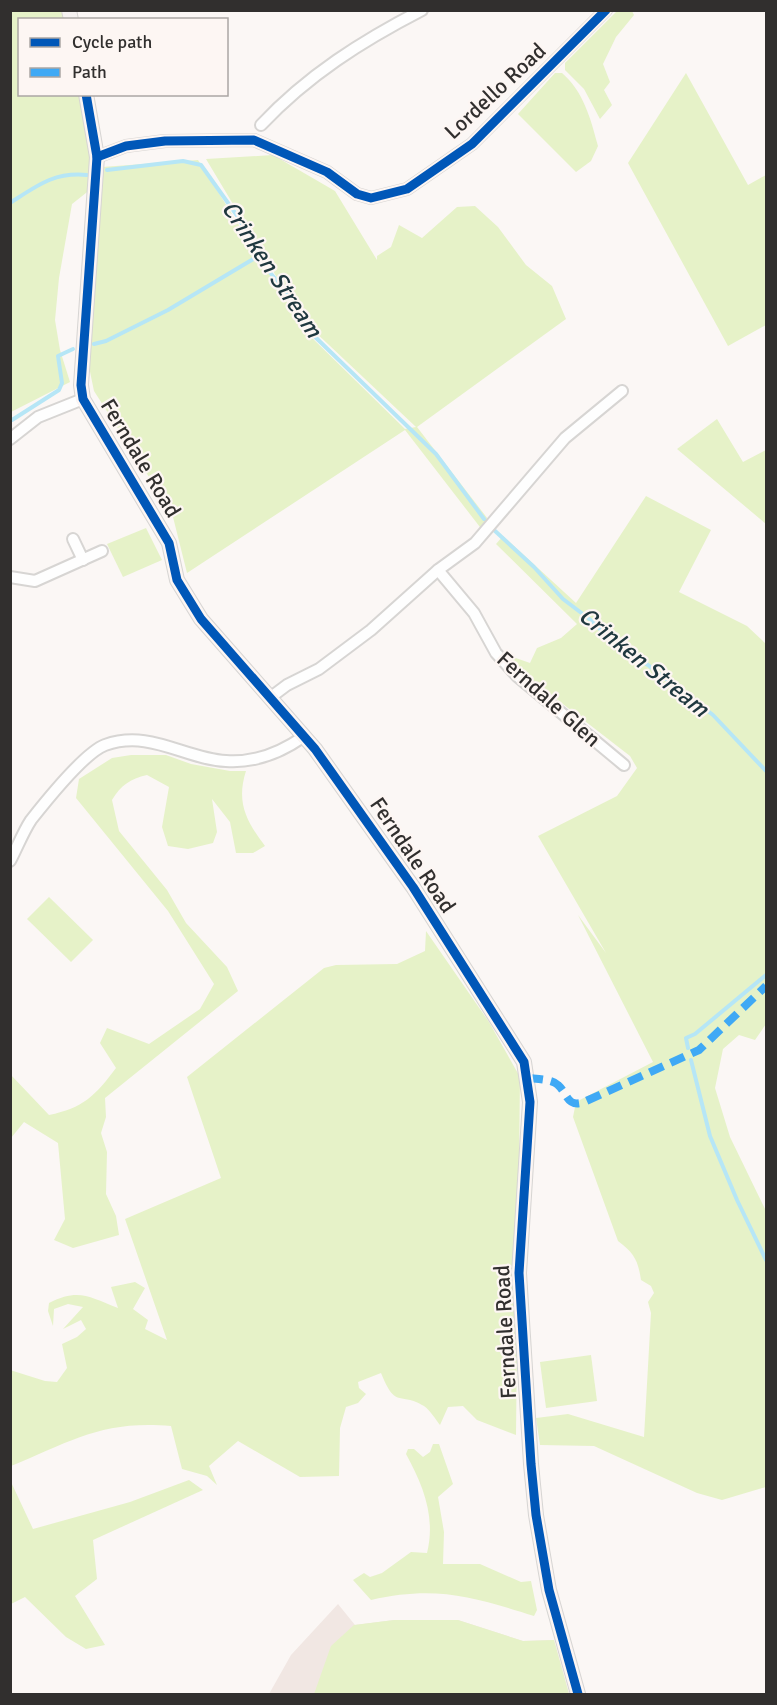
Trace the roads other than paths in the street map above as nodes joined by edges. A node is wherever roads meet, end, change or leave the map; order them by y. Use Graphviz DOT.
graph roads {
  1 [pos="422,10"];
  2 [pos="606,10"];
  3 [pos="86,96"];
  4 [pos="261,125"];
  5 [pos="97,157"];
  6 [pos="622,391"];
  7 [pos="82,399"];
  8 [pos="10,439"];
  9 [pos="73,539"];
  10 [pos="102,551"];
  11 [pos="83,560"];
  12 [pos="438,570"];
  13 [pos="10,577"];
  14 [pos="271,697"];
  15 [pos="303,737"];
  16 [pos="624,765"];
  17 [pos="10,861"];
  18 [pos="578,1695"];
  1 -- 4 [label="street"];
  2 -- 5 [label="street, Lordello Road"];
  3 -- 5 [label="street, Ferndale Road"];
  5 -- 7 [label="street, Ferndale Road"];
  6 -- 12 [label="street"];
  7 -- 8 [label="street"];
  7 -- 14 [label="street, Ferndale Road"];
  9 -- 11 [label="street"];
  10 -- 11 [label="street"];
  11 -- 13 [label="street"];
  12 -- 14 [label="street"];
  12 -- 16 [label="street, Ferndale Glen"];
  14 -- 15 [label="street, Ferndale Road"];
  15 -- 17 [label="street"];
  15 -- 18 [label="street, Ferndale Road"];
}
